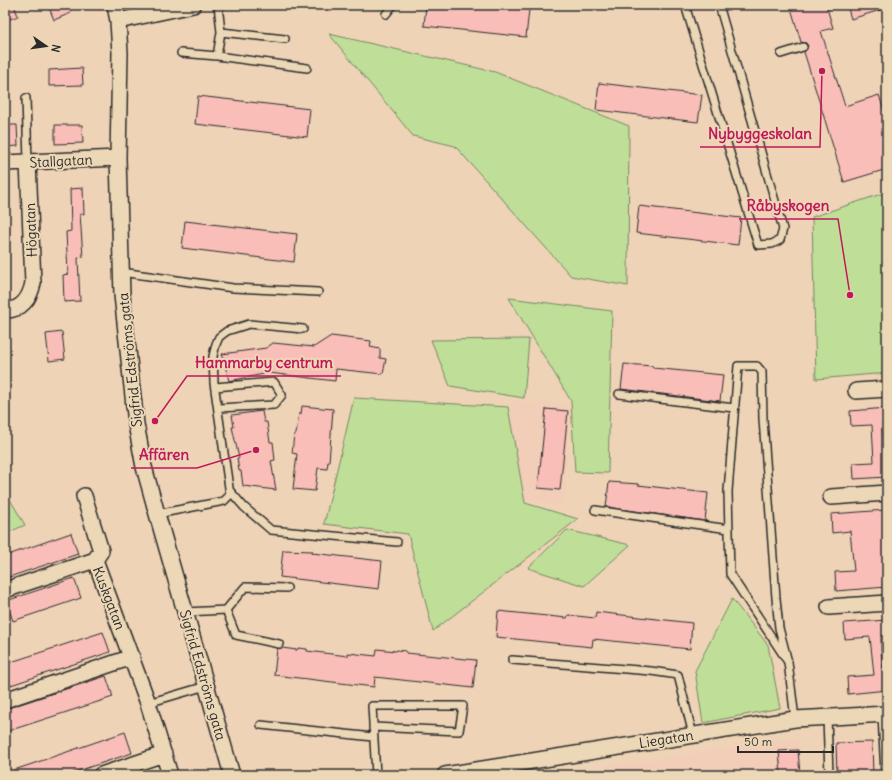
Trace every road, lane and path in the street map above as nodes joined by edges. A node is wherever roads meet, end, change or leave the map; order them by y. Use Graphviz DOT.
graph roads {
  1 [pos="115,5"];
  2 [pos="193,5"];
  3 [pos="218,5"];
  4 [pos="393,5"];
  5 [pos="685,5"];
  6 [pos="719,5"];
  7 [pos="386,14"];
  8 [pos="118,21"];
  9 [pos="221,32"];
  10 [pos="285,39"];
  11 [pos="803,47"];
  12 [pos="182,52"];
  13 [pos="781,54"];
  14 [pos="217,56"];
  15 [pos="307,68"];
  16 [pos="26,98"];
  17 [pos="118,158"];
  18 [pos="28,162"];
  19 [pos="5,163"];
  20 [pos="121,272"];
  21 [pos="318,292"];
  22 [pos="5,310"];
  23 [pos="304,329"];
  24 [pos="215,387"];
  25 [pos="887,389"];
  26 [pos="856,391"];
  27 [pos="619,394"];
  28 [pos="218,408"];
  29 [pos="734,408"];
  30 [pos="231,492"];
  31 [pos="887,493"];
  32 [pos="84,496"];
  33 [pos="832,497"];
  34 [pos="595,510"];
  35 [pos="156,514"];
  36 [pos="729,529"];
  37 [pos="397,542"];
  38 [pos="95,560"];
  39 [pos="287,588"];
  40 [pos="5,590"];
  41 [pos="887,603"];
  42 [pos="829,607"];
  43 [pos="226,610"];
  44 [pos="185,612"];
  45 [pos="279,644"];
  46 [pos="132,657"];
  47 [pos="512,660"];
  48 [pos="788,662"];
  49 [pos="206,686"];
  50 [pos="5,700"];
  51 [pos="148,703"];
  52 [pos="884,714"];
  53 [pos="827,717"];
  54 [pos="795,719"];
  55 [pos="260,725"];
  56 [pos="373,727"];
  57 [pos="693,735"];
  58 [pos="373,737"];
  59 [pos="164,754"];
  60 [pos="101,775"];
  61 [pos="170,775"];
  62 [pos="232,775"];
  63 [pos="376,775"];
  64 [pos="445,775"];
  65 [pos="829,775"];
  66 [pos="885,775"];
  1 -- 8 [label="street, Sigfrid Edströms gata"];
  2 -- 8 [label="street"];
  3 -- 9 [label="lane"];
  4 -- 7 [label="lane"];
  5 -- 6 [label="lane"];
  8 -- 17 [label="street, Sigfrid Edströms gata"];
  9 -- 10 [label="lane"];
  9 -- 14 [label="lane"];
  11 -- 13 [label="lane"];
  12 -- 14 [label="lane"];
  14 -- 15 [label="lane"];
  16 -- 18 [label="lane"];
  17 -- 18 [label="street, Stallgatan"];
  17 -- 20 [label="street, Sigfrid Edströms gata"];
  18 -- 19 [label="street, Stallgatan"];
  18 -- 22 [label="street, Högatan"];
  20 -- 21 [label="lane"];
  20 -- 35 [label="street, Sigfrid Edströms gata"];
  23 -- 24 [label="lane"];
  24 -- 28 [label="lane"];
  24 -- 28 [label="lane"];
  25 -- 26 [label="street"];
  27 -- 29 [label="lane"];
  28 -- 30 [label="lane"];
  29 -- 36 [label="lane"];
  29 -- 48 [label="lane"];
  30 -- 35 [label="lane"];
  30 -- 37 [label="lane"];
  31 -- 33 [label="street"];
  32 -- 38 [label="street"];
  34 -- 36 [label="lane"];
  35 -- 44 [label="street, Sigfrid Edströms gata"];
  36 -- 48 [label="lane"];
  38 -- 40 [label="street, Kuskgatan"];
  38 -- 46 [label="street, Kuskgatan"];
  39 -- 43 [label="lane"];
  41 -- 42 [label="street"];
  43 -- 44 [label="lane"];
  43 -- 45 [label="lane"];
  44 -- 49 [label="street, Sigfrid Edströms gata"];
  46 -- 50 [label="street"];
  46 -- 51 [label="street, Kuskgatan"];
  47 -- 57 [label="lane"];
  48 -- 54 [label="lane"];
  49 -- 51 [label="lane"];
  49 -- 62 [label="street, Sigfrid Edströms gata"];
  51 -- 59 [label="street, Kuskgatan"];
  52 -- 53 [label="street, Liegatan"];
  52 -- 66 [label="lane"];
  53 -- 54 [label="street, Liegatan"];
  53 -- 65 [label="lane"];
  54 -- 57 [label="street, Liegatan"];
  55 -- 58 [label="lane"];
  56 -- 56 [label="lane"];
  56 -- 58 [label="lane"];
  57 -- 64 [label="street, Liegatan"];
  58 -- 63 [label="lane"];
  59 -- 60 [label="street"];
  59 -- 61 [label="street, Kuskgatan"];
}
